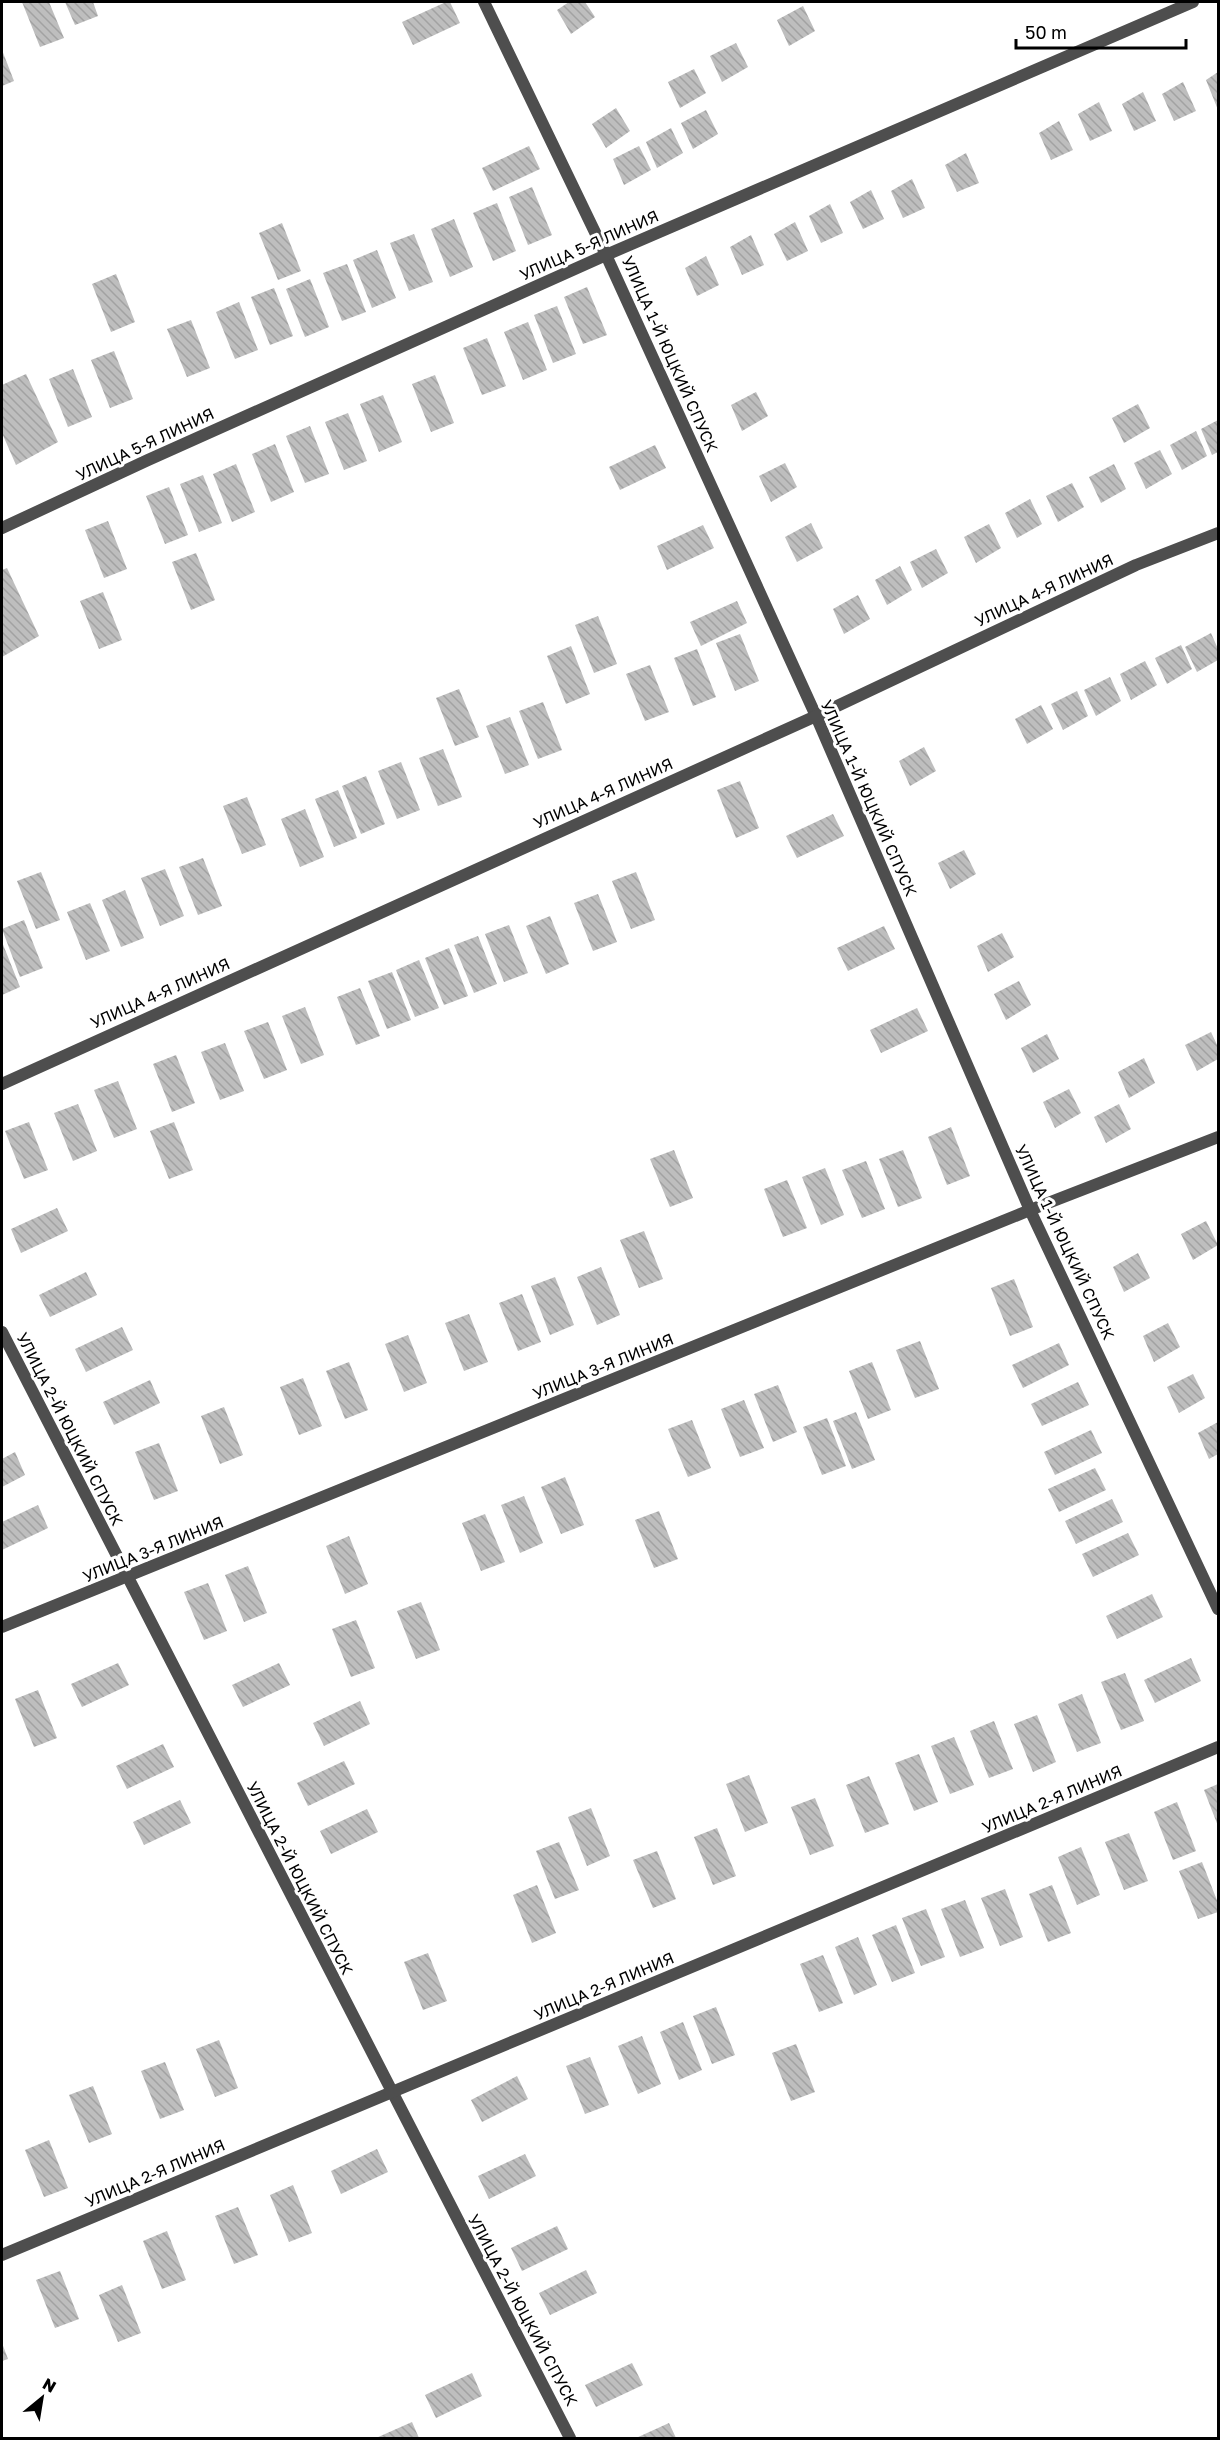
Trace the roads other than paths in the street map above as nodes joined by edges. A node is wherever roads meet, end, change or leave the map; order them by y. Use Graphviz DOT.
graph roads {
  1 [pos="484,2"];
  2 [pos="1193,2"];
  3 [pos="606,255"];
  4 [pos="2,528"];
  5 [pos="1218,533"];
  6 [pos="816,716"];
  7 [pos="2,1084"];
  8 [pos="1218,1137"];
  9 [pos="1030,1210"];
  10 [pos="2,1332"];
  11 [pos="129,1577"];
  12 [pos="1218,1609"];
  13 [pos="2,1627"];
  14 [pos="1218,1747"];
  15 [pos="391,2093"];
  16 [pos="2,2255"];
  17 [pos="570,2439"];
  1 -- 3 [label="street, УЛИЦА 1-Й ЮЦКИЙ СПУСК"];
  2 -- 3 [label="street, УЛИЦА 5-Я ЛИНИЯ"];
  3 -- 4 [label="street, УЛИЦА 5-Я ЛИНИЯ"];
  3 -- 6 [label="street, УЛИЦА 1-Й ЮЦКИЙ СПУСК"];
  5 -- 6 [label="street, УЛИЦА 4-Я ЛИНИЯ"];
  6 -- 7 [label="street, УЛИЦА 4-Я ЛИНИЯ"];
  6 -- 9 [label="street, УЛИЦА 1-Й ЮЦКИЙ СПУСК"];
  8 -- 9 [label="street, УЛИЦА 3-Я ЛИНИЯ"];
  9 -- 11 [label="street, УЛИЦА 3-Я ЛИНИЯ"];
  9 -- 12 [label="street, УЛИЦА 1-Й ЮЦКИЙ СПУСК"];
  10 -- 11 [label="street, УЛИЦА 2-Й ЮЦКИЙ СПУСК"];
  11 -- 13 [label="street, УЛИЦА 3-Я ЛИНИЯ"];
  11 -- 15 [label="street, УЛИЦА 2-Й ЮЦКИЙ СПУСК"];
  14 -- 15 [label="street, УЛИЦА 2-Я ЛИНИЯ"];
  15 -- 16 [label="street, УЛИЦА 2-Я ЛИНИЯ"];
  15 -- 17 [label="street, УЛИЦА 2-Й ЮЦКИЙ СПУСК"];
}
